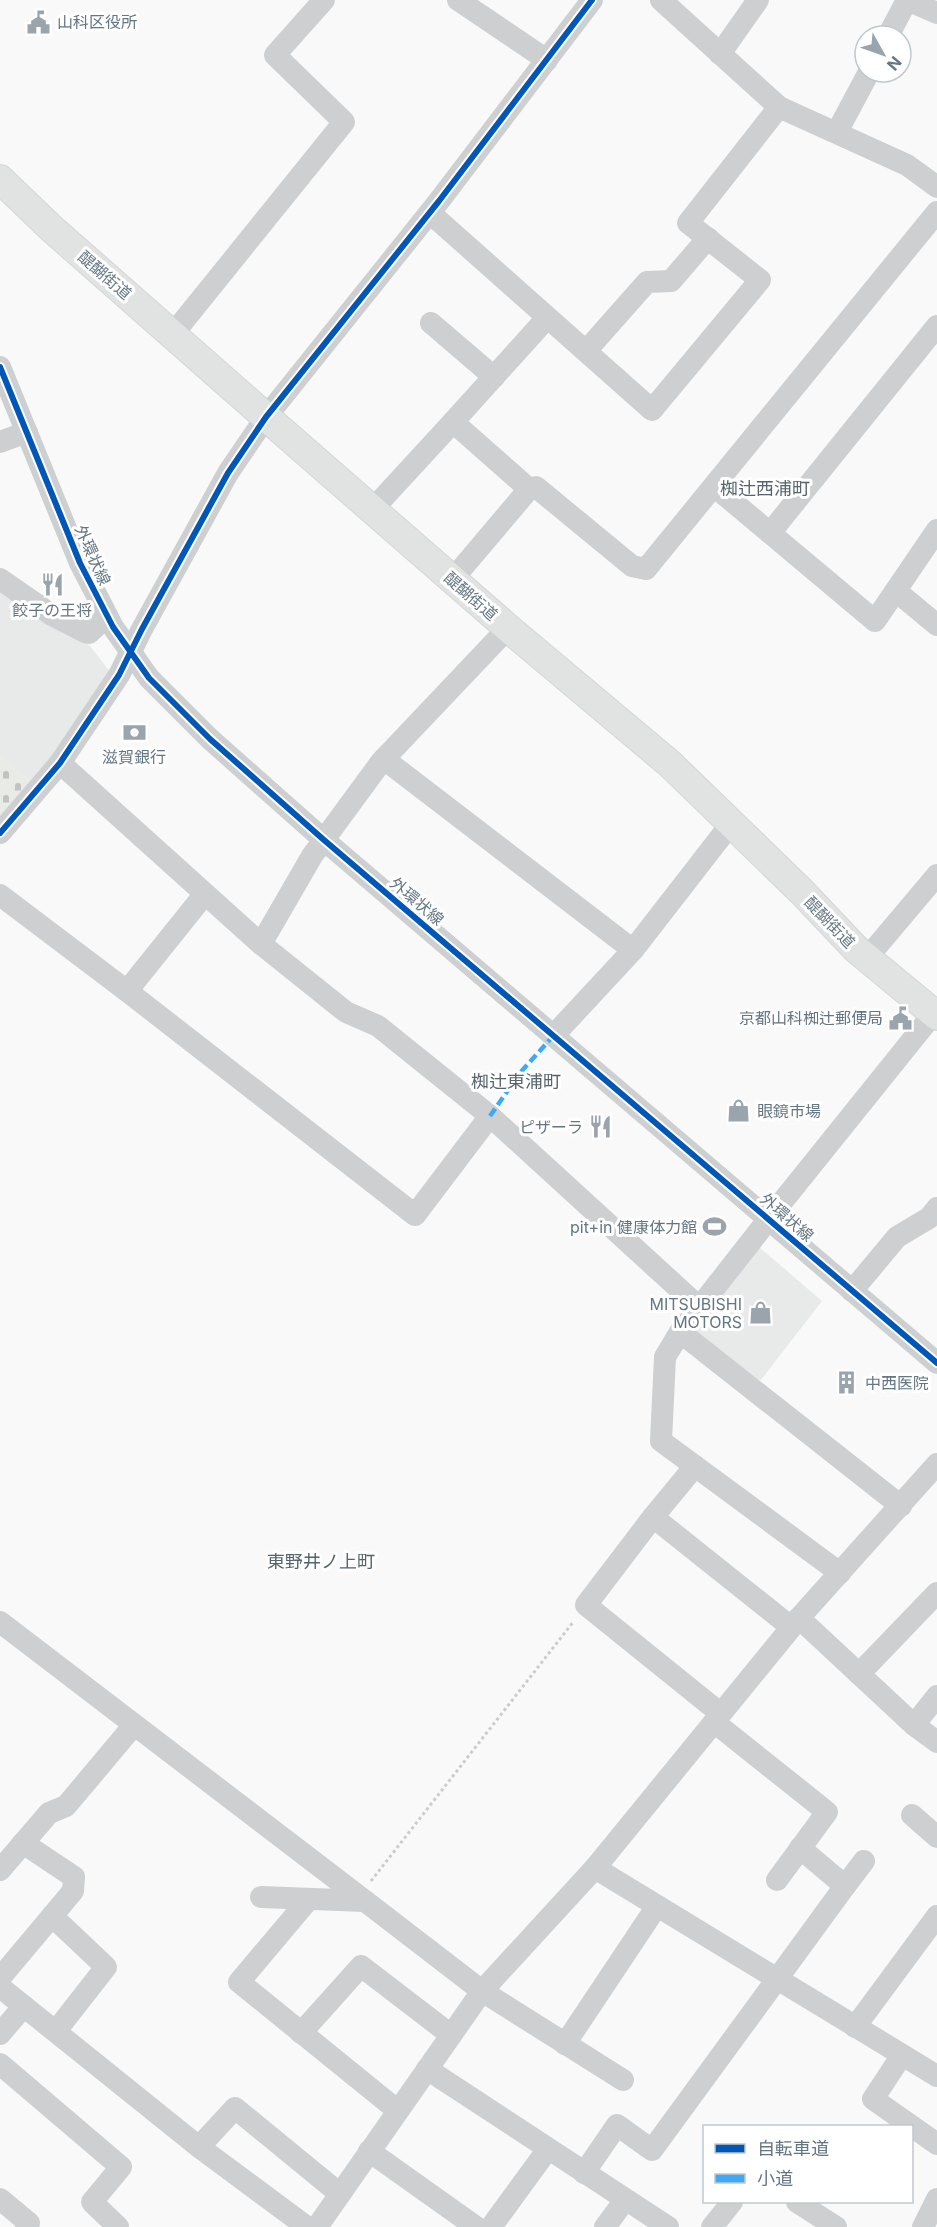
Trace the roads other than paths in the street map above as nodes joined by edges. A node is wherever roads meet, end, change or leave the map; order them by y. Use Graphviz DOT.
graph roads {
  1 [pos="324,0"];
  2 [pos="458,0"];
  3 [pos="592,0"];
  4 [pos="661,0"];
  5 [pos="758,0"];
  6 [pos="907,0"];
  7 [pos="937,13"];
  8 [pos="894,24"];
  9 [pos="720,54"];
  10 [pos="547,60"];
  11 [pos="862,84"];
  12 [pos="779,107"];
  13 [pos="837,132"];
  14 [pos="0,179"];
  15 [pos="937,187"];
  16 [pos="937,212"];
  17 [pos="430,213"];
  18 [pos="708,238"];
  19 [pos="547,318"];
  20 [pos="431,323"];
  21 [pos="937,326"];
  22 [pos="173,334"];
  23 [pos="586,351"];
  24 [pos="0,368"];
  25 [pos="494,377"];
  26 [pos="266,417"];
  27 [pos="453,422"];
  28 [pos="27,432"];
  29 [pos="0,442"];
  30 [pos="714,486"];
  31 [pos="529,489"];
  32 [pos="372,510"];
  33 [pos="937,530"];
  34 [pos="770,533"];
  35 [pos="0,579"];
  36 [pos="452,580"];
  37 [pos="897,591"];
  38 [pos="107,616"];
  39 [pos="937,625"];
  40 [pos="508,628"];
  41 [pos="130,653"];
  42 [pos="384,759"];
  43 [pos="60,763"];
  44 [pos="730,825"];
  45 [pos="0,833"];
  46 [pos="324,840"];
  47 [pos="937,875"];
  48 [pos="0,895"];
  49 [pos="204,895"];
  50 [pos="261,944"];
  51 [pos="633,950"];
  52 [pos="867,958"];
  53 [pos="127,990"];
  54 [pos="935,1015"];
  55 [pos="554,1035"];
  56 [pos="490,1116"];
  57 [pos="937,1208"];
  58 [pos="769,1218"];
  59 [pos="852,1291"];
  60 [pos="699,1307"];
  61 [pos="680,1332"];
  62 [pos="937,1363"];
  63 [pos="937,1464"];
  64 [pos="695,1466"];
  65 [pos="901,1506"];
  66 [pos="653,1517"];
  67 [pos="840,1573"];
  68 [pos="937,1593"];
  69 [pos="795,1622"];
  70 [pos="0,1623"];
  71 [pos="859,1674"];
  72 [pos="937,1696"];
  73 [pos="717,1718"];
  74 [pos="134,1725"];
  75 [pos="915,1725"];
  76 [pos="937,1742"];
  77 [pos="912,1815"];
  78 [pos="937,1837"];
  79 [pos="23,1843"];
  80 [pos="800,1848"];
  81 [pos="864,1861"];
  82 [pos="595,1868"];
  83 [pos="0,1869"];
  84 [pos="777,1880"];
  85 [pos="845,1886"];
  86 [pos="367,1892"];
  87 [pos="261,1897"];
  88 [pos="309,1899"];
  89 [pos="657,1906"];
  90 [pos="52,1916"];
  91 [pos="937,1916"];
  92 [pos="0,1978"];
  93 [pos="776,1979"];
  94 [pos="0,1987"];
  95 [pos="482,1991"];
  96 [pos="24,2006"];
  97 [pos="855,2027"];
  98 [pos="56,2031"];
  99 [pos="301,2033"];
  100 [pos="0,2034"];
  101 [pos="451,2035"];
  102 [pos="565,2044"];
  103 [pos="902,2055"];
  104 [pos="0,2064"];
  105 [pos="427,2068"];
  106 [pos="934,2068"];
  107 [pos="623,2080"];
  108 [pos="397,2110"];
  109 [pos="910,2125"];
  110 [pos="913,2127"];
  111 [pos="937,2144"];
  112 [pos="200,2147"];
  113 [pos="548,2149"];
  114 [pos="369,2151"];
  115 [pos="584,2172"];
  116 [pos="339,2194"];
  117 [pos="0,2199"];
  118 [pos="625,2200"];
  119 [pos="731,2203"];
  120 [pos="799,2203"];
  121 [pos="936,2203"];
  122 [pos="26,2227"];
  123 [pos="118,2227"];
  124 [pos="308,2227"];
  125 [pos="317,2227"];
  126 [pos="476,2227"];
  127 [pos="490,2227"];
  128 [pos="605,2227"];
  129 [pos="668,2227"];
  130 [pos="712,2227"];
  131 [pos="836,2227"];
  132 [pos="923,2227"];
  1 -- 22 [label="street"];
  2 -- 10 [label="street"];
  3 -- 10 [label="street"];
  4 -- 9 [label="street"];
  5 -- 9 [label="street"];
  6 -- 7 [label="street"];
  6 -- 8 [label="street"];
  9 -- 12 [label="street"];
  10 -- 17 [label="street"];
  11 -- 13 [label="street"];
  12 -- 13 [label="street"];
  12 -- 18 [label="street"];
  13 -- 15 [label="street"];
  14 -- 22 [label="main road, 醍醐街道"];
  16 -- 30 [label="street"];
  17 -- 19 [label="street"];
  17 -- 26 [label="street"];
  18 -- 23 [label="street"];
  18 -- 23 [label="street"];
  19 -- 23 [label="street"];
  19 -- 25 [label="street"];
  20 -- 25 [label="street"];
  21 -- 34 [label="street"];
  22 -- 26 [label="main road, 醍醐街道"];
  24 -- 28 [label="street, 外環状線"];
  25 -- 27 [label="street"];
  26 -- 32 [label="main road, 醍醐街道"];
  26 -- 41 [label="street"];
  27 -- 31 [label="street"];
  27 -- 32 [label="street"];
  28 -- 29 [label="street"];
  28 -- 38 [label="street, 外環状線"];
  30 -- 31 [label="street"];
  30 -- 34 [label="street"];
  31 -- 36 [label="street"];
  32 -- 36 [label="main road, 醍醐街道"];
  33 -- 37 [label="street"];
  34 -- 37 [label="street"];
  35 -- 38 [label="street"];
  36 -- 40 [label="main road, 醍醐街道"];
  37 -- 39 [label="street"];
  38 -- 41 [label="street, 外環状線"];
  40 -- 42 [label="street"];
  40 -- 44 [label="main road, 醍醐街道"];
  41 -- 43 [label="street"];
  41 -- 46 [label="street, 外環状線"];
  42 -- 46 [label="street"];
  42 -- 51 [label="street"];
  43 -- 45 [label="street"];
  43 -- 49 [label="street"];
  44 -- 51 [label="street"];
  44 -- 52 [label="main road, 醍醐街道"];
  46 -- 50 [label="street"];
  46 -- 55 [label="street, 外環状線"];
  47 -- 52 [label="street"];
  48 -- 53 [label="street"];
  49 -- 50 [label="street"];
  49 -- 53 [label="street"];
  50 -- 56 [label="street"];
  51 -- 55 [label="street"];
  52 -- 54 [label="main road, 醍醐街道"];
  53 -- 56 [label="street"];
  54 -- 58 [label="street"];
  55 -- 58 [label="street, 外環状線"];
  56 -- 60 [label="street"];
  57 -- 59 [label="street"];
  58 -- 59 [label="street, 外環状線"];
  58 -- 60 [label="street"];
  59 -- 62 [label="street, 外環状線"];
  60 -- 61 [label="street"];
  61 -- 64 [label="street"];
  61 -- 65 [label="street"];
  63 -- 65 [label="street"];
  64 -- 66 [label="street"];
  64 -- 67 [label="street"];
  65 -- 67 [label="street"];
  66 -- 69 [label="street"];
  66 -- 73 [label="street"];
  67 -- 69 [label="street"];
  68 -- 71 [label="street"];
  69 -- 71 [label="street"];
  69 -- 73 [label="street"];
  70 -- 74 [label="street"];
  71 -- 75 [label="street"];
  72 -- 75 [label="street"];
  73 -- 80 [label="street"];
  73 -- 82 [label="street"];
  74 -- 79 [label="street"];
  74 -- 86 [label="street"];
  75 -- 76 [label="street"];
  77 -- 78 [label="street"];
  79 -- 83 [label="street"];
  79 -- 90 [label="street"];
  80 -- 84 [label="street"];
  80 -- 85 [label="street"];
  81 -- 85 [label="street"];
  82 -- 89 [label="street"];
  82 -- 95 [label="street"];
  85 -- 93 [label="street"];
  86 -- 88 [label="street"];
  86 -- 95 [label="street"];
  87 -- 88 [label="street"];
  88 -- 99 [label="street"];
  89 -- 93 [label="street"];
  89 -- 102 [label="street"];
  90 -- 92 [label="street"];
  90 -- 98 [label="street"];
  91 -- 97 [label="street"];
  93 -- 97 [label="street"];
  93 -- 115 [label="street"];
  94 -- 96 [label="street"];
  95 -- 101 [label="street"];
  95 -- 102 [label="street"];
  96 -- 98 [label="street"];
  96 -- 100 [label="street"];
  97 -- 103 [label="street"];
  98 -- 112 [label="street"];
  99 -- 101 [label="street"];
  99 -- 108 [label="street"];
  101 -- 105 [label="street"];
  102 -- 107 [label="street"];
  103 -- 106 [label="street"];
  103 -- 109 [label="street"];
  104 -- 123 [label="street"];
  105 -- 108 [label="street"];
  105 -- 113 [label="street"];
  108 -- 114 [label="street"];
  110 -- 111 [label="street"];
  112 -- 116 [label="street"];
  112 -- 124 [label="street"];
  113 -- 115 [label="street"];
  113 -- 127 [label="street"];
  114 -- 116 [label="street"];
  114 -- 126 [label="street"];
  115 -- 118 [label="street"];
  116 -- 125 [label="street"];
  117 -- 122 [label="street"];
  118 -- 128 [label="street"];
  118 -- 129 [label="street"];
  119 -- 130 [label="street"];
  120 -- 131 [label="street"];
  121 -- 132 [label="street"];
}
